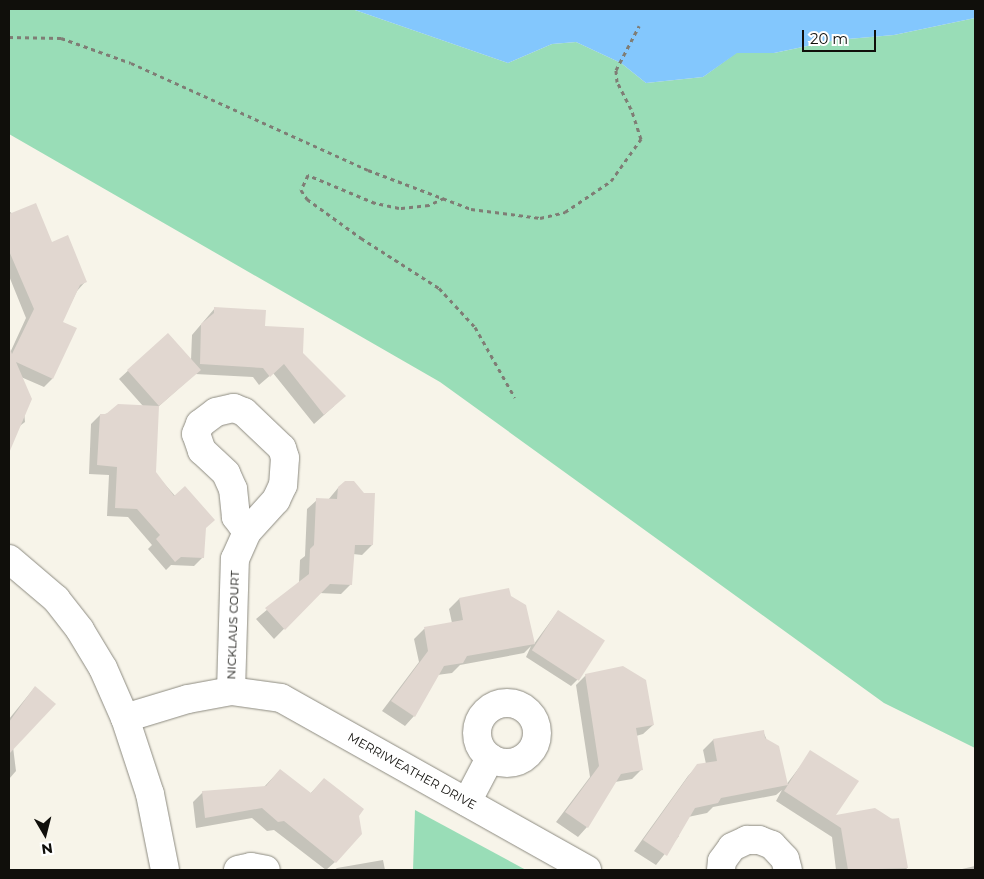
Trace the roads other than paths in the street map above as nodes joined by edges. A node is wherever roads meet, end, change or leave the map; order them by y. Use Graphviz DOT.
graph roads {
  1 [pos="246,532"];
  2 [pos="10,561"];
  3 [pos="231,691"];
  4 [pos="125,718"];
  5 [pos="490,758"];
  6 [pos="467,802"];
  7 [pos="165,870"];
  8 [pos="238,870"];
  9 [pos="266,870"];
  10 [pos="587,870"];
  11 [pos="721,870"];
  12 [pos="788,870"];
  1 -- 3 [label="street, NICKLAUS COURT"];
  2 -- 4 [label="street"];
  3 -- 4 [label="street, MERRIWEATHER DRIVE"];
  3 -- 6 [label="street, MERRIWEATHER DRIVE"];
  4 -- 7 [label="street"];
  5 -- 6 [label="street"];
  6 -- 10 [label="street, MERRIWEATHER DRIVE"];
  8 -- 9 [label="street"];
  11 -- 12 [label="street"];
}
